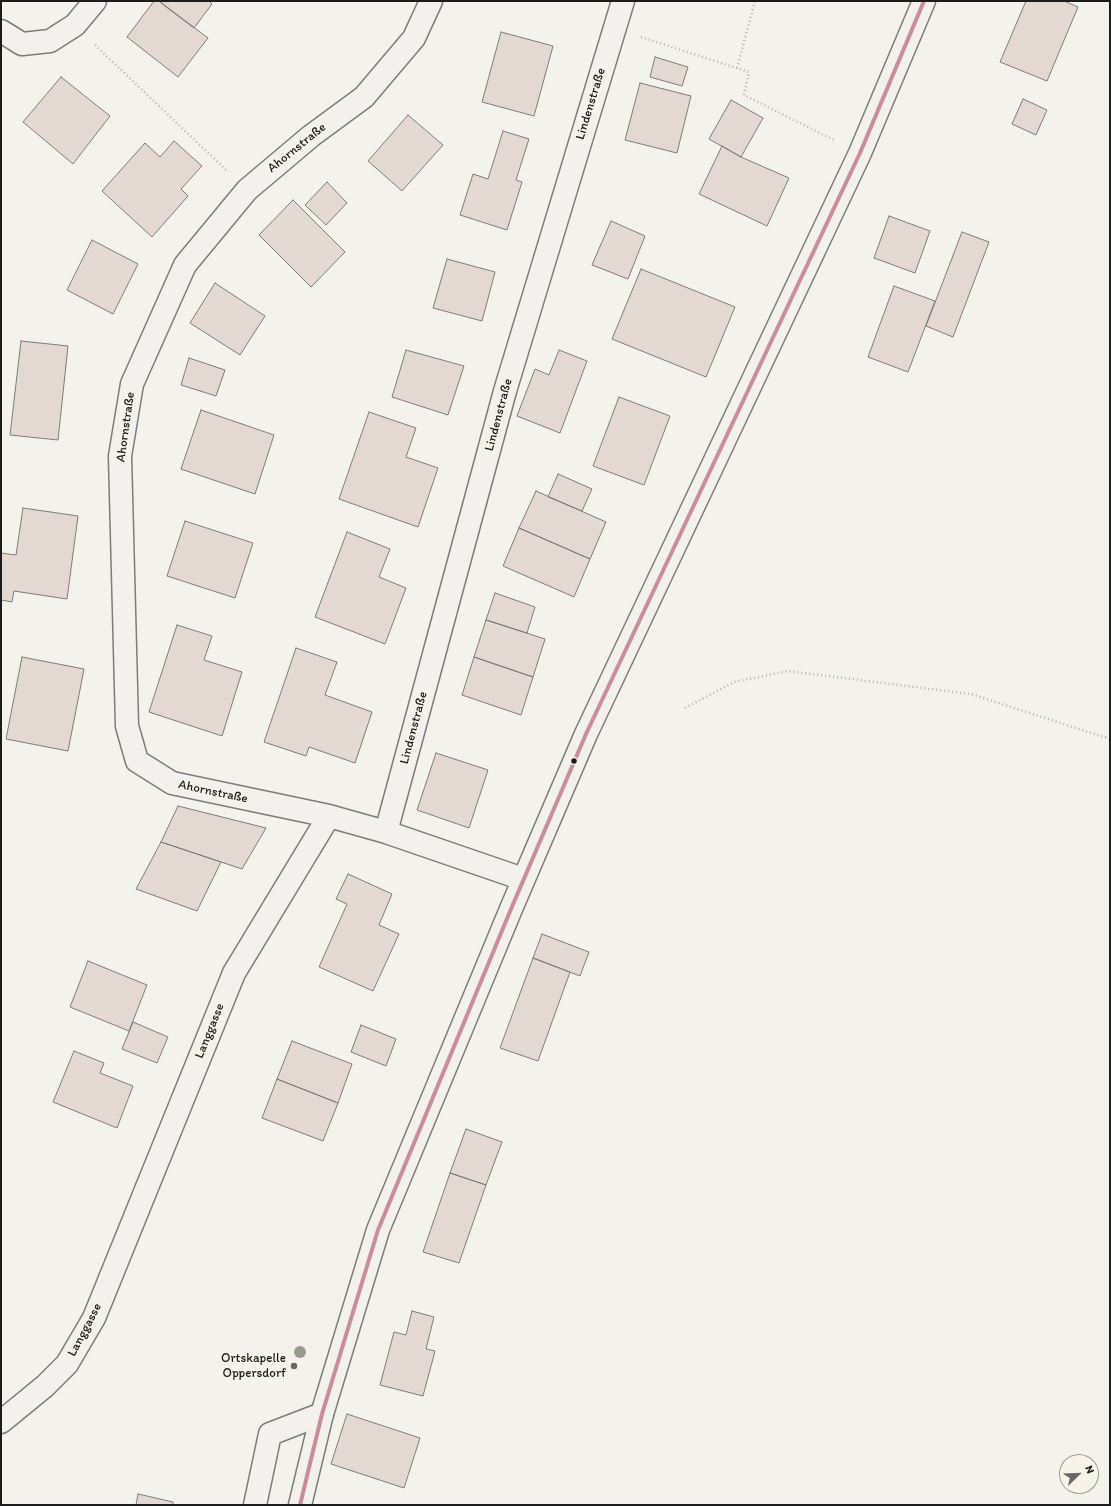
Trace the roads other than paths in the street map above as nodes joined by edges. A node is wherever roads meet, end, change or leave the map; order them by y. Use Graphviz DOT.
graph roads {
  1 [pos="94,1"];
  2 [pos="431,1"];
  3 [pos="623,1"];
  4 [pos="924,1"];
  5 [pos="1,31"];
  6 [pos="329,816"];
  7 [pos="386,832"];
  8 [pos="523,879"];
  9 [pos="322,1414"];
  10 [pos="1,1422"];
  11 [pos="255,1505"];
  12 [pos="300,1505"];
  1 -- 5 [label="street"];
  2 -- 6 [label="street, Ahornstraße"];
  3 -- 7 [label="street, Lindenstraße"];
  4 -- 8 [label="street"];
  6 -- 7 [label="street"];
  6 -- 10 [label="street, Langgasse"];
  7 -- 8 [label="street"];
  8 -- 9 [label="street"];
  9 -- 11 [label="street"];
  9 -- 12 [label="street"];
}
